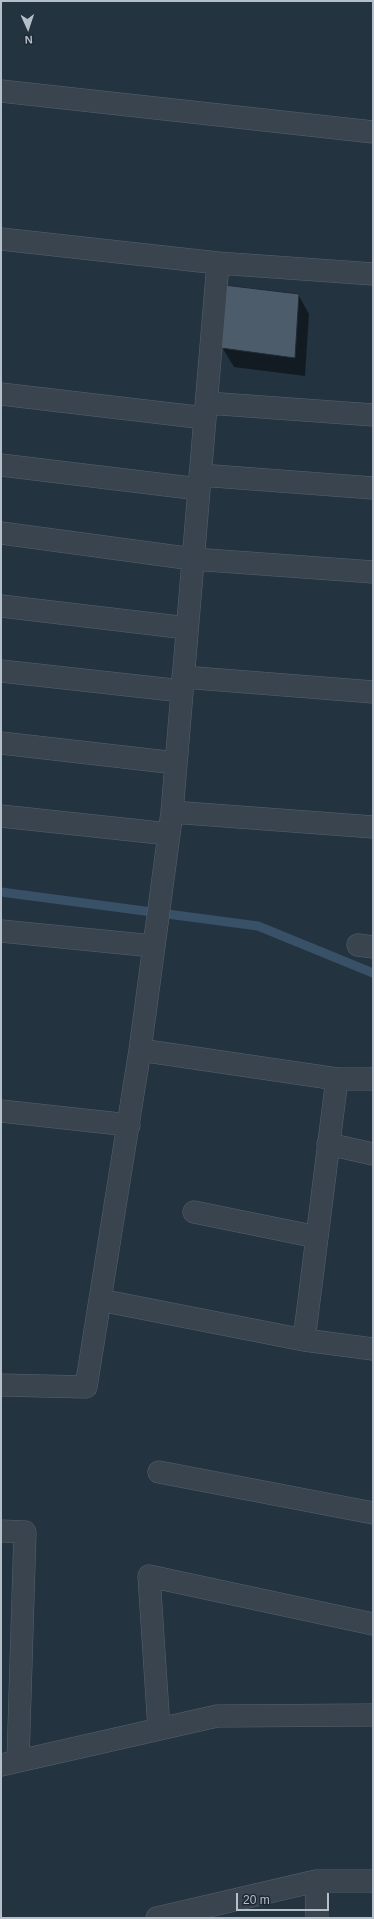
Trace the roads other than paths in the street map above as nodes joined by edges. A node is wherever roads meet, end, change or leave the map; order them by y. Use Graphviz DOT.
graph roads {
  1 [pos="1,91"];
  2 [pos="373,132"];
  3 [pos="1,238"];
  4 [pos="218,263"];
  5 [pos="373,274"];
  6 [pos="1,394"];
  7 [pos="206,410"];
  8 [pos="373,415"];
  9 [pos="1,465"];
  10 [pos="200,482"];
  11 [pos="373,488"];
  12 [pos="1,533"];
  13 [pos="193,559"];
  14 [pos="373,572"];
  15 [pos="1,606"];
  16 [pos="187,628"];
  17 [pos="1,671"];
  18 [pos="182,684"];
  19 [pos="373,692"];
  20 [pos="1,743"];
  21 [pos="176,763"];
  22 [pos="172,812"];
  23 [pos="1,816"];
  24 [pos="373,827"];
  25 [pos="169,834"];
  26 [pos="1,931"];
  27 [pos="154,940"];
  28 [pos="140,1050"];
  29 [pos="373,1079"];
  30 [pos="337,1080"];
  31 [pos="1,1111"];
  32 [pos="129,1125"];
  33 [pos="328,1144"];
  34 [pos="373,1154"];
  35 [pos="194,1212"];
  36 [pos="317,1237"];
  37 [pos="100,1300"];
  38 [pos="304,1340"];
  39 [pos="373,1349"];
  40 [pos="1,1385"];
  41 [pos="159,1472"];
  42 [pos="373,1513"];
  43 [pos="1,1531"];
  44 [pos="373,1624"];
  45 [pos="373,1715"];
  46 [pos="159,1729"];
  47 [pos="9,1763"];
  48 [pos="316,1881"];
  49 [pos="373,1881"];
  50 [pos="157,1918"];
  51 [pos="317,1918"];
  1 -- 2 [label="street"];
  3 -- 4 [label="street"];
  4 -- 5 [label="street"];
  4 -- 7 [label="street"];
  6 -- 7 [label="street"];
  7 -- 8 [label="street"];
  7 -- 10 [label="street"];
  9 -- 10 [label="street"];
  10 -- 11 [label="street"];
  10 -- 13 [label="street"];
  12 -- 13 [label="street"];
  13 -- 14 [label="street"];
  13 -- 16 [label="street"];
  15 -- 16 [label="street"];
  16 -- 18 [label="street"];
  17 -- 18 [label="street"];
  18 -- 19 [label="street"];
  18 -- 21 [label="street"];
  20 -- 21 [label="street"];
  21 -- 22 [label="street"];
  22 -- 24 [label="street"];
  22 -- 25 [label="street"];
  23 -- 25 [label="street"];
  25 -- 27 [label="street"];
  26 -- 27 [label="street"];
  27 -- 28 [label="street"];
  28 -- 30 [label="street"];
  28 -- 32 [label="street"];
  29 -- 30 [label="street"];
  30 -- 33 [label="street"];
  31 -- 32 [label="street"];
  32 -- 37 [label="street"];
  33 -- 34 [label="street"];
  33 -- 36 [label="street"];
  35 -- 36 [label="street"];
  36 -- 38 [label="street"];
  37 -- 38 [label="street"];
  37 -- 40 [label="street"];
  38 -- 39 [label="street"];
  41 -- 42 [label="street"];
  43 -- 47 [label="street"];
  44 -- 46 [label="street"];
  45 -- 46 [label="street"];
  46 -- 47 [label="street"];
  48 -- 49 [label="street"];
  48 -- 50 [label="street"];
  48 -- 51 [label="street"];
}
